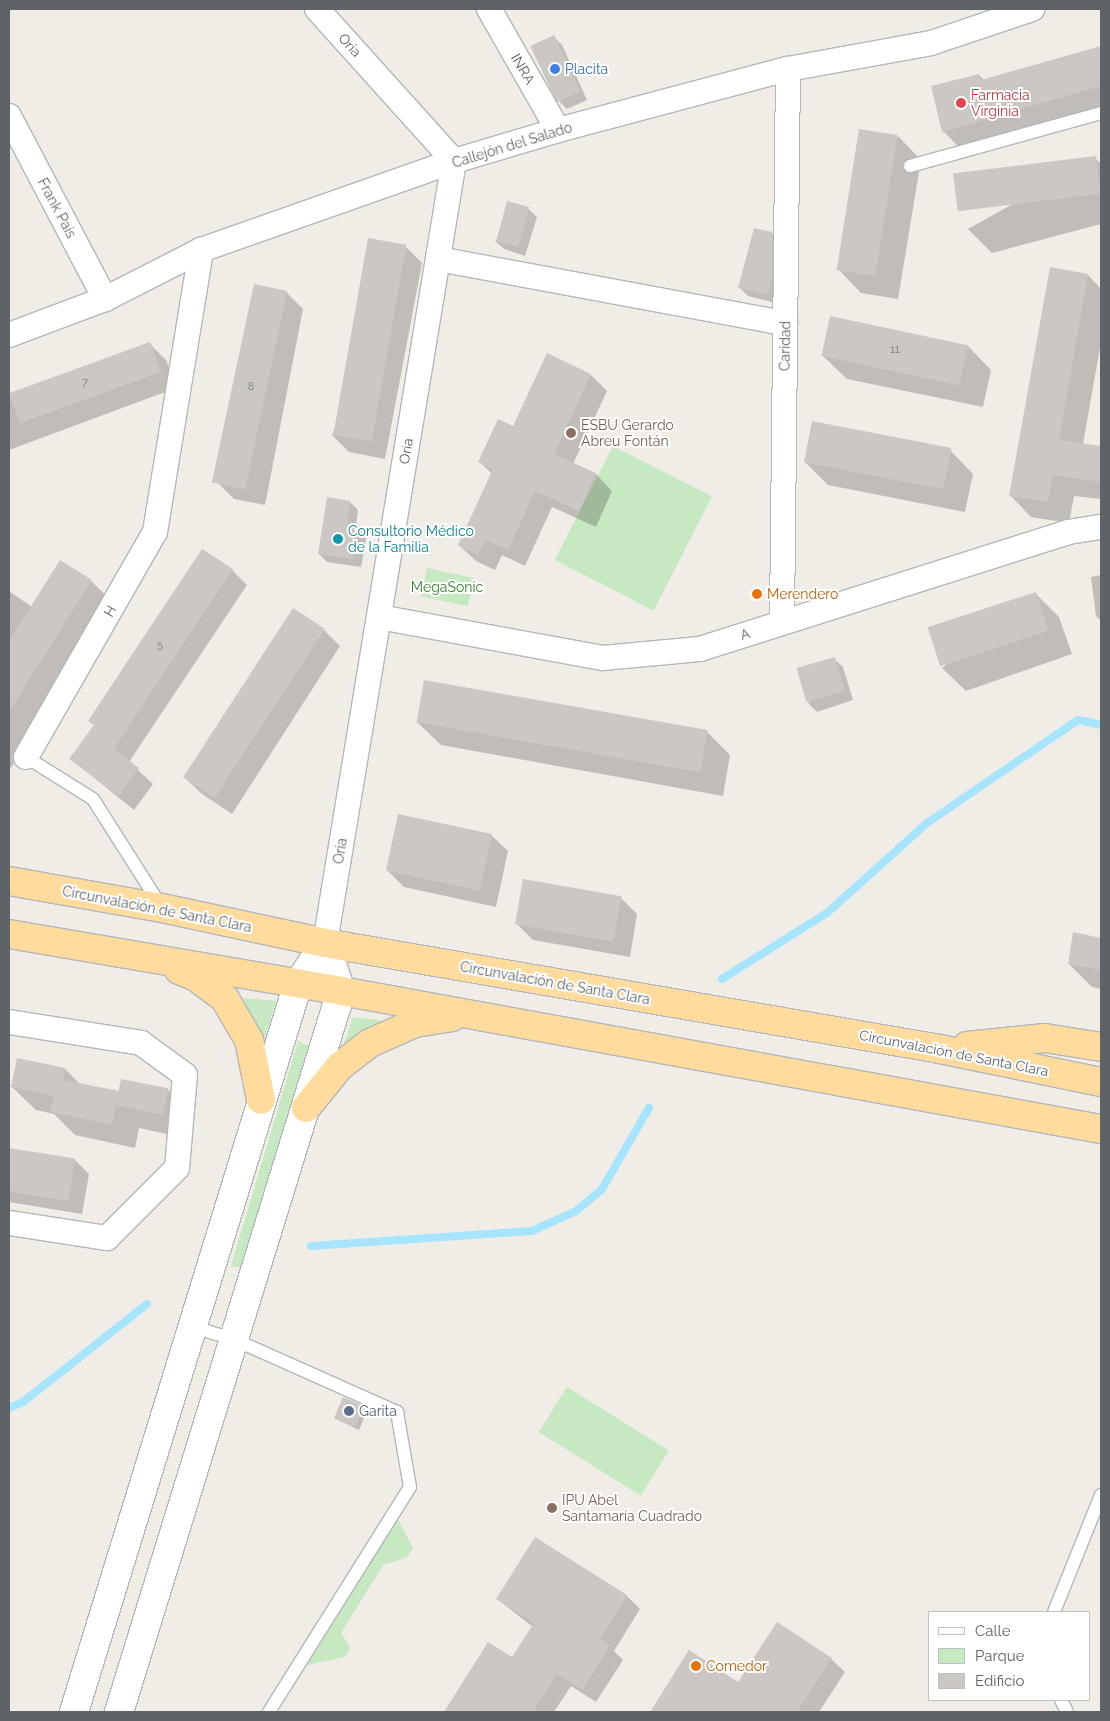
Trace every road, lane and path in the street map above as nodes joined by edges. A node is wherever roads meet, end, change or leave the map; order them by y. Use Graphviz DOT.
graph roads {
  1 [pos="317,9"];
  2 [pos="489,9"];
  3 [pos="1032,9"];
  4 [pos="788,69"];
  5 [pos="1101,113"];
  6 [pos="9,116"];
  7 [pos="558,130"];
  8 [pos="454,162"];
  9 [pos="910,166"];
  10 [pos="201,250"];
  11 [pos="438,259"];
  12 [pos="105,299"];
  13 [pos="785,323"];
  14 [pos="9,335"];
  15 [pos="1101,527"];
  16 [pos="379,617"];
  17 [pos="782,622"];
  18 [pos="26,757"];
  19 [pos="9,881"];
  20 [pos="162,908"];
  21 [pos="9,934"];
  22 [pos="325,943"];
  23 [pos="155,959"];
  24 [pos="298,984"];
  25 [pos="341,990"];
  26 [pos="473,1014"];
  27 [pos="9,1022"];
  28 [pos="1101,1047"];
  29 [pos="940,1049"];
  30 [pos="1101,1082"];
  31 [pos="261,1100"];
  32 [pos="306,1108"];
  33 [pos="1101,1129"];
  34 [pos="9,1224"];
  35 [pos="193,1327"];
  36 [pos="233,1339"];
  37 [pos="1101,1495"];
  38 [pos="1054,1611"];
  39 [pos="74,1712"];
  40 [pos="119,1712"];
  41 [pos="269,1712"];
  1 -- 8 [label="street, Oria"];
  2 -- 7 [label="street, INRA"];
  3 -- 4 [label="street, Callejón del Salado"];
  4 -- 7 [label="street, Callejón del Salado"];
  4 -- 13 [label="street, Caridad"];
  5 -- 9 [label="lane"];
  6 -- 12 [label="street, Frank País"];
  7 -- 8 [label="street, Callejón del Salado"];
  8 -- 10 [label="street, Callejón del Salado"];
  8 -- 11 [label="street, Oria"];
  10 -- 12 [label="street, Callejón del Salado"];
  10 -- 18 [label="street, H"];
  11 -- 13 [label="street"];
  11 -- 16 [label="street, Oria"];
  12 -- 14 [label="street, Callejón del Salado"];
  13 -- 17 [label="street, Caridad"];
  15 -- 17 [label="street, A"];
  16 -- 17 [label="street, A"];
  16 -- 22 [label="street, Oria"];
  18 -- 20 [label="lane, H"];
  19 -- 20 [label="highway, Circunvalación de Santa Clara"];
  20 -- 22 [label="highway, Circunvalación de Santa Clara"];
  21 -- 23 [label="highway"];
  22 -- 24 [label="main road"];
  22 -- 25 [label="main road"];
  22 -- 29 [label="highway, Circunvalación de Santa Clara"];
  23 -- 24 [label="highway"];
  23 -- 31 [label="highway"];
  24 -- 25 [label="highway"];
  24 -- 31 [label="main road"];
  25 -- 26 [label="highway"];
  25 -- 32 [label="main road"];
  26 -- 32 [label="highway"];
  26 -- 33 [label="highway"];
  27 -- 34 [label="street"];
  28 -- 29 [label="highway"];
  29 -- 30 [label="highway, Circunvalación de Santa Clara"];
  31 -- 35 [label="main road"];
  32 -- 36 [label="main road"];
  35 -- 36 [label="lane"];
  35 -- 39 [label="main road"];
  36 -- 40 [label="main road"];
  36 -- 41 [label="lane"];
  37 -- 38 [label="lane"];
}
